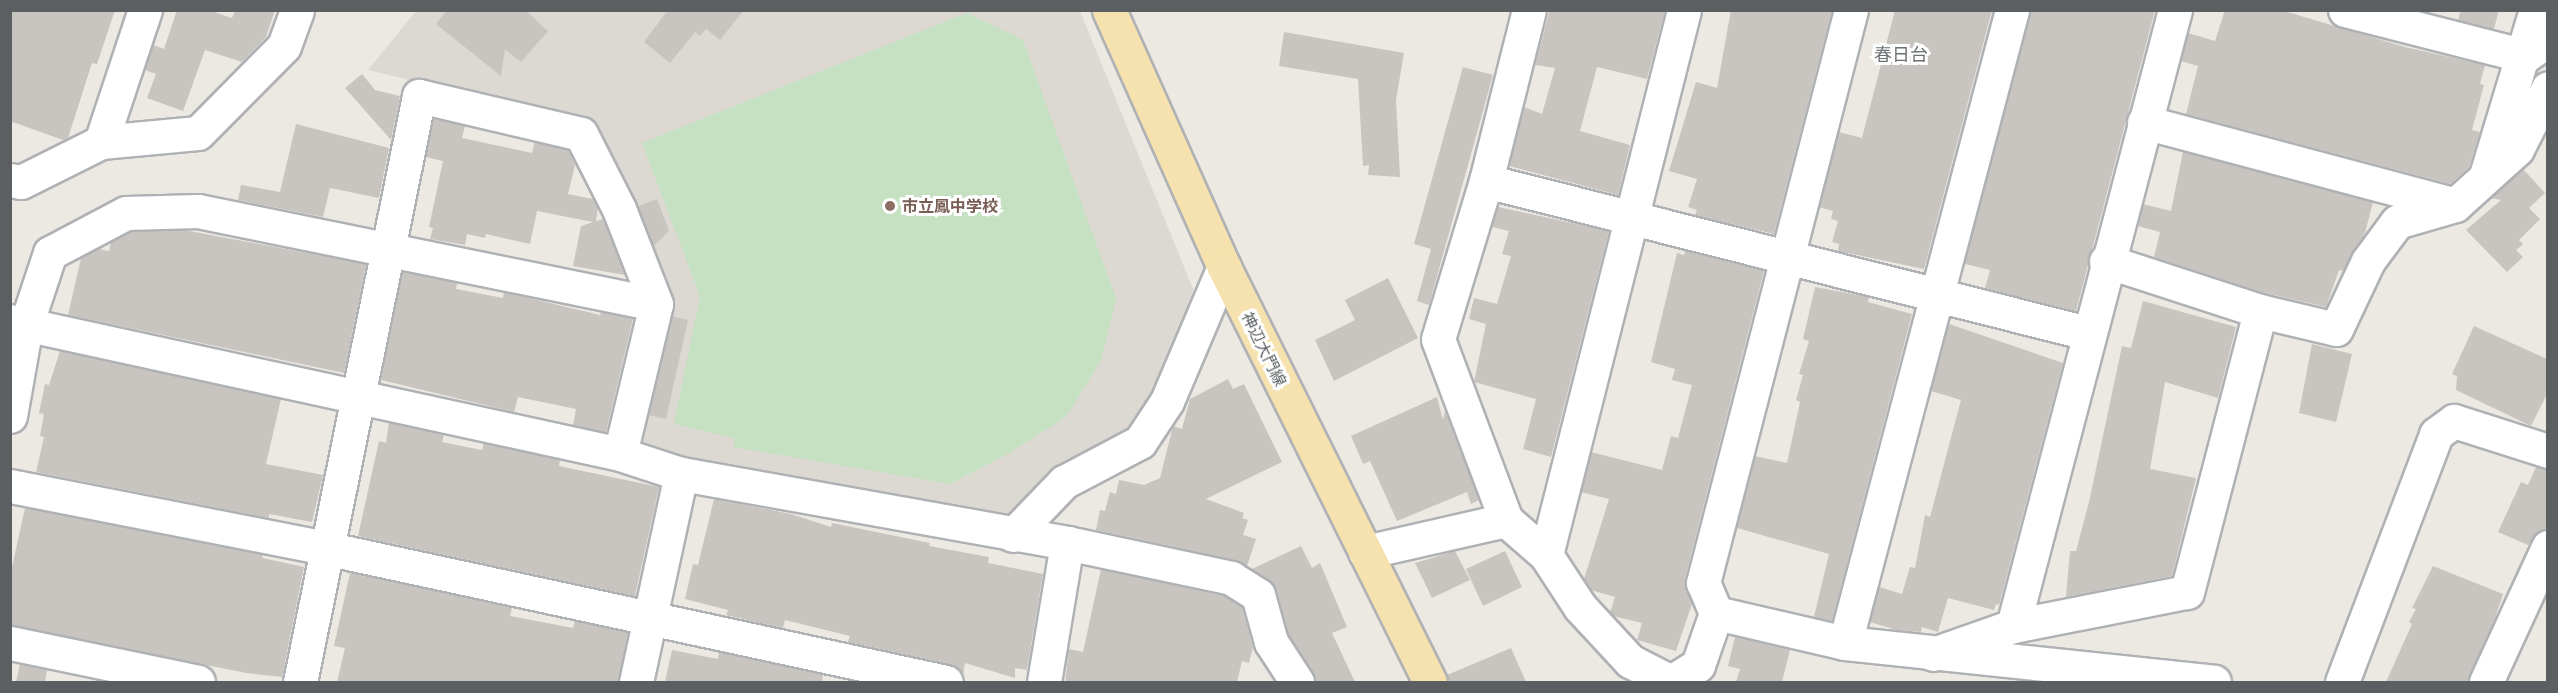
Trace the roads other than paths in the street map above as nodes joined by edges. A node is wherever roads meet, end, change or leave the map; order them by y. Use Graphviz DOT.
graph roads {
  1 [pos="145,10"];
  2 [pos="297,10"];
  3 [pos="1109,10"];
  4 [pos="1528,10"];
  5 [pos="1684,10"];
  6 [pos="1851,10"];
  7 [pos="2012,10"];
  8 [pos="2175,10"];
  9 [pos="2344,10"];
  10 [pos="2536,10"];
  11 [pos="2536,48"];
  12 [pos="2547,88"];
  13 [pos="2144,122"];
  14 [pos="100,142"];
  15 [pos="2487,172"];
  16 [pos="10,180"];
  17 [pos="1486,181"];
  18 [pos="2455,205"];
  19 [pos="1632,216"];
  20 [pos="387,247"];
  21 [pos="1785,256"];
  22 [pos="2106,261"];
  23 [pos="1224,267"];
  24 [pos="1937,294"];
  25 [pos="656,304"];
  26 [pos="2260,311"];
  27 [pos="18,323"];
  28 [pos="2087,333"];
  29 [pos="356,399"];
  30 [pos="10,416"];
  31 [pos="2547,451"];
  32 [pos="620,454"];
  33 [pos="681,474"];
  34 [pos="10,486"];
  35 [pos="1506,520"];
  36 [pos="1013,535"];
  37 [pos="1067,543"];
  38 [pos="2547,547"];
  39 [pos="325,548"];
  40 [pos="1365,552"];
  41 [pos="1546,555"];
  42 [pos="1716,613"];
  43 [pos="650,621"];
  44 [pos="2013,626"];
  45 [pos="10,643"];
  46 [pos="1845,643"];
  47 [pos="1933,654"];
  48 [pos="198,682"];
  49 [pos="300,682"];
  50 [pos="636,682"];
  51 [pos="946,682"];
  52 [pos="1044,682"];
  53 [pos="1297,682"];
  54 [pos="1430,682"];
  55 [pos="2214,682"];
  56 [pos="2342,682"];
  57 [pos="2486,682"];
  1 -- 14 [label="street"];
  2 -- 14 [label="street"];
  3 -- 23 [label="main road, 神辺大門線"];
  4 -- 17 [label="street"];
  5 -- 19 [label="street"];
  6 -- 21 [label="street"];
  7 -- 24 [label="street"];
  8 -- 13 [label="street"];
  9 -- 11 [label="street"];
  10 -- 11 [label="street"];
  11 -- 15 [label="street"];
  12 -- 15 [label="street"];
  13 -- 18 [label="street"];
  13 -- 22 [label="street"];
  14 -- 16 [label="street"];
  15 -- 18 [label="street"];
  17 -- 19 [label="street"];
  17 -- 35 [label="street"];
  18 -- 26 [label="street"];
  19 -- 21 [label="street"];
  19 -- 41 [label="street"];
  20 -- 25 [label="street"];
  20 -- 25 [label="street"];
  20 -- 27 [label="street"];
  20 -- 29 [label="street"];
  21 -- 24 [label="street"];
  21 -- 42 [label="street"];
  22 -- 26 [label="street"];
  22 -- 28 [label="street"];
  23 -- 36 [label="street"];
  23 -- 40 [label="main road, 神辺大門線"];
  24 -- 28 [label="street"];
  24 -- 46 [label="street"];
  25 -- 32 [label="street"];
  26 -- 44 [label="street"];
  27 -- 29 [label="street"];
  27 -- 30 [label="street"];
  28 -- 44 [label="street"];
  29 -- 32 [label="street"];
  29 -- 39 [label="street"];
  31 -- 56 [label="street"];
  32 -- 33 [label="street"];
  33 -- 36 [label="street"];
  33 -- 43 [label="street"];
  34 -- 39 [label="street"];
  35 -- 40 [label="street"];
  35 -- 41 [label="street"];
  36 -- 37 [label="street"];
  37 -- 52 [label="street"];
  37 -- 53 [label="street"];
  38 -- 57 [label="street"];
  39 -- 43 [label="street"];
  39 -- 49 [label="street"];
  40 -- 54 [label="main road, 神辺大門線"];
  41 -- 42 [label="street"];
  42 -- 46 [label="street"];
  43 -- 50 [label="street"];
  43 -- 51 [label="street"];
  44 -- 47 [label="street"];
  45 -- 48 [label="street"];
  46 -- 47 [label="street"];
  47 -- 55 [label="street"];
}
